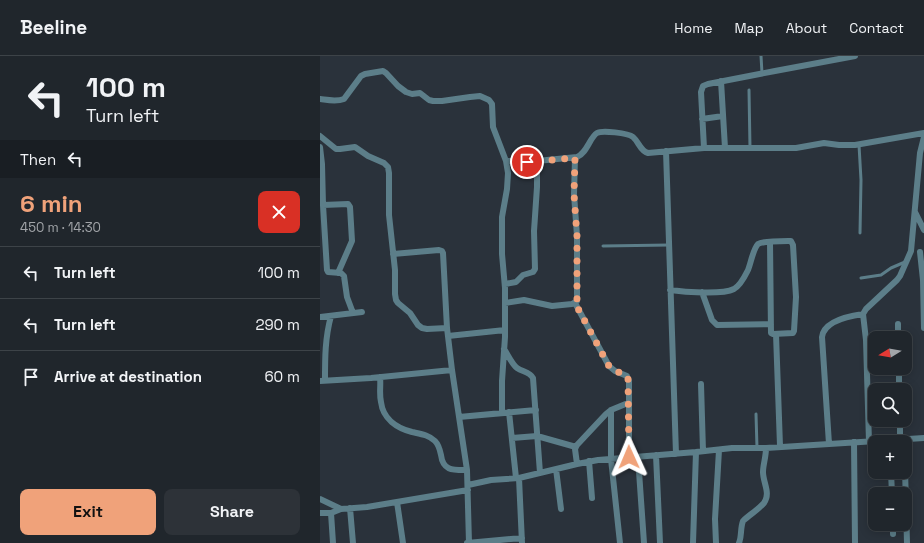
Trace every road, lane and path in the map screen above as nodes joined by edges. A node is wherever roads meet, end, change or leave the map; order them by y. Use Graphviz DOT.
graph roads {
  1 [pos="761,56"];
  2 [pos="855,56"];
  3 [pos="762,73"];
  4 [pos="721,81"];
  5 [pos="749,90"];
  6 [pos="320,98"];
  7 [pos="723,116"];
  8 [pos="702,118"];
  9 [pos="924,133"];
  10 [pos="320,136"];
  11 [pos="924,137"];
  12 [pos="859,145"];
  13 [pos="320,147"];
  14 [pos="704,148"];
  15 [pos="725,148"];
  16 [pos="750,148"];
  17 [pos="666,151"];
  18 [pos="575,158"];
  19 [pos="506,161"];
  20 [pos="537,161"];
  21 [pos="323,205"];
  22 [pos="915,212"];
  23 [pos="924,230"];
  24 [pos="860,233"];
  25 [pos="770,242"];
  26 [pos="669,245"];
  27 [pos="603,246"];
  28 [pos="922,251"];
  29 [pos="393,254"];
  30 [pos="908,259"];
  31 [pos="338,273"];
  32 [pos="861,278"];
  33 [pos="505,284"];
  34 [pos="670,290"];
  35 [pos="702,292"];
  36 [pos="505,302"];
  37 [pos="575,303"];
  38 [pos="362,312"];
  39 [pos="353,313"];
  40 [pos="863,314"];
  41 [pos="330,316"];
  42 [pos="320,317"];
  43 [pos="771,324"];
  44 [pos="898,324"];
  45 [pos="924,327"];
  46 [pos="447,328"];
  47 [pos="505,330"];
  48 [pos="898,331"];
  49 [pos="776,334"];
  50 [pos="448,336"];
  51 [pos="504,349"];
  52 [pos="866,352"];
  53 [pos="452,370"];
  54 [pos="380,377"];
  55 [pos="323,380"];
  56 [pos="701,384"];
  57 [pos="628,403"];
  58 [pos="536,410"];
  59 [pos="611,410"];
  60 [pos="506,413"];
  61 [pos="756,414"];
  62 [pos="459,417"];
  63 [pos="869,435"];
  64 [pos="537,436"];
  65 [pos="512,438"];
  66 [pos="924,438"];
  67 [pos="912,439"];
  68 [pos="854,442"];
  69 [pos="868,442"];
  70 [pos="829,444"];
  71 [pos="780,446"];
  72 [pos="576,447"];
  73 [pos="757,448"];
  74 [pos="766,448"];
  75 [pos="719,450"];
  76 [pos="699,452"];
  77 [pos="676,454"];
  78 [pos="656,455"];
  79 [pos="638,456"];
  80 [pos="629,457"];
  81 [pos="611,459"];
  82 [pos="590,461"];
  83 [pos="577,464"];
  84 [pos="556,469"];
  85 [pos="466,470"];
  86 [pos="540,473"];
  87 [pos="518,478"];
  88 [pos="905,479"];
  89 [pos="468,488"];
  90 [pos="592,498"];
  91 [pos="320,499"];
  92 [pos="396,502"];
  93 [pos="350,508"];
  94 [pos="341,509"];
  95 [pos="561,510"];
  96 [pos="320,513"];
  97 [pos="331,513"];
  98 [pos="894,531"];
  99 [pos="894,534"];
  100 [pos="522,540"];
  101 [pos="333,543"];
  102 [pos="353,543"];
  103 [pos="403,543"];
  104 [pos="468,543"];
  105 [pos="473,543"];
  106 [pos="620,543"];
  107 [pos="644,543"];
  108 [pos="660,543"];
  109 [pos="693,543"];
  110 [pos="716,543"];
  111 [pos="739,543"];
  112 [pos="855,543"];
  113 [pos="907,543"];
  1 -- 3 [label="lane"];
  2 -- 3 [label="street"];
  3 -- 4 [label="street"];
  4 -- 7 [label="street"];
  4 -- 8 [label="street"];
  5 -- 16 [label="lane"];
  6 -- 19 [label="street"];
  7 -- 8 [label="street"];
  7 -- 15 [label="street"];
  8 -- 14 [label="street"];
  9 -- 12 [label="street"];
  10 -- 29 [label="street"];
  11 -- 22 [label="street"];
  12 -- 16 [label="street"];
  12 -- 24 [label="lane"];
  13 -- 21 [label="street"];
  14 -- 15 [label="street"];
  14 -- 17 [label="street"];
  15 -- 16 [label="street"];
  17 -- 18 [label="street"];
  17 -- 26 [label="street"];
  18 -- 20 [label="street"];
  18 -- 37 [label="street"];
  19 -- 20 [label="street"];
  19 -- 33 [label="street"];
  20 -- 33 [label="street"];
  21 -- 31 [label="street"];
  21 -- 31 [label="street"];
  22 -- 23 [label="street"];
  22 -- 30 [label="street"];
  25 -- 35 [label="street"];
  25 -- 43 [label="street"];
  25 -- 49 [label="street"];
  26 -- 27 [label="lane"];
  26 -- 34 [label="street"];
  28 -- 30 [label="street"];
  28 -- 45 [label="street"];
  29 -- 46 [label="street"];
  29 -- 46 [label="street"];
  30 -- 32 [label="lane"];
  30 -- 40 [label="street"];
  31 -- 39 [label="street"];
  33 -- 36 [label="street"];
  34 -- 35 [label="street"];
  34 -- 77 [label="street"];
  35 -- 43 [label="street"];
  36 -- 37 [label="street"];
  36 -- 47 [label="street"];
  37 -- 57 [label="street"];
  38 -- 39 [label="street"];
  39 -- 41 [label="street"];
  40 -- 52 [label="street"];
  40 -- 70 [label="street"];
  41 -- 42 [label="street"];
  41 -- 55 [label="street"];
  43 -- 49 [label="street"];
  44 -- 48 [label="street"];
  46 -- 50 [label="street"];
  47 -- 50 [label="street"];
  47 -- 51 [label="street"];
  49 -- 71 [label="street"];
  50 -- 53 [label="street"];
  51 -- 58 [label="street"];
  51 -- 60 [label="street"];
  52 -- 63 [label="street"];
  53 -- 54 [label="street"];
  53 -- 62 [label="street"];
  54 -- 55 [label="street"];
  54 -- 85 [label="street"];
  56 -- 76 [label="street"];
  57 -- 59 [label="street"];
  57 -- 80 [label="street"];
  58 -- 60 [label="street"];
  58 -- 64 [label="street"];
  59 -- 72 [label="street"];
  59 -- 81 [label="street"];
  60 -- 62 [label="street"];
  60 -- 65 [label="street"];
  61 -- 73 [label="lane"];
  62 -- 85 [label="street"];
  64 -- 65 [label="street"];
  64 -- 72 [label="street"];
  64 -- 86 [label="street"];
  65 -- 87 [label="street"];
  66 -- 67 [label="street"];
  68 -- 69 [label="street"];
  68 -- 70 [label="street"];
  68 -- 112 [label="street"];
  70 -- 71 [label="street"];
  71 -- 74 [label="street"];
  72 -- 83 [label="street"];
  73 -- 74 [label="street"];
  73 -- 75 [label="street"];
  74 -- 111 [label="street"];
  75 -- 76 [label="street"];
  75 -- 110 [label="street"];
  76 -- 77 [label="street"];
  76 -- 109 [label="street"];
  77 -- 78 [label="street"];
  78 -- 79 [label="street"];
  78 -- 108 [label="street"];
  79 -- 80 [label="street"];
  79 -- 107 [label="street"];
  80 -- 81 [label="street"];
  81 -- 82 [label="street"];
  81 -- 106 [label="street"];
  82 -- 83 [label="street"];
  82 -- 90 [label="street"];
  83 -- 84 [label="street"];
  84 -- 86 [label="street"];
  84 -- 95 [label="street"];
  85 -- 89 [label="street"];
  86 -- 87 [label="street"];
  87 -- 89 [label="street"];
  87 -- 100 [label="street"];
  88 -- 113 [label="street"];
  89 -- 92 [label="street"];
  89 -- 104 [label="street"];
  91 -- 94 [label="street"];
  92 -- 93 [label="street"];
  92 -- 103 [label="street"];
  93 -- 94 [label="street"];
  93 -- 102 [label="street"];
  94 -- 97 [label="street"];
  96 -- 97 [label="street"];
  97 -- 101 [label="street"];
  98 -- 99 [label="street"];
  100 -- 105 [label="street"];
  104 -- 105 [label="street"];
}
